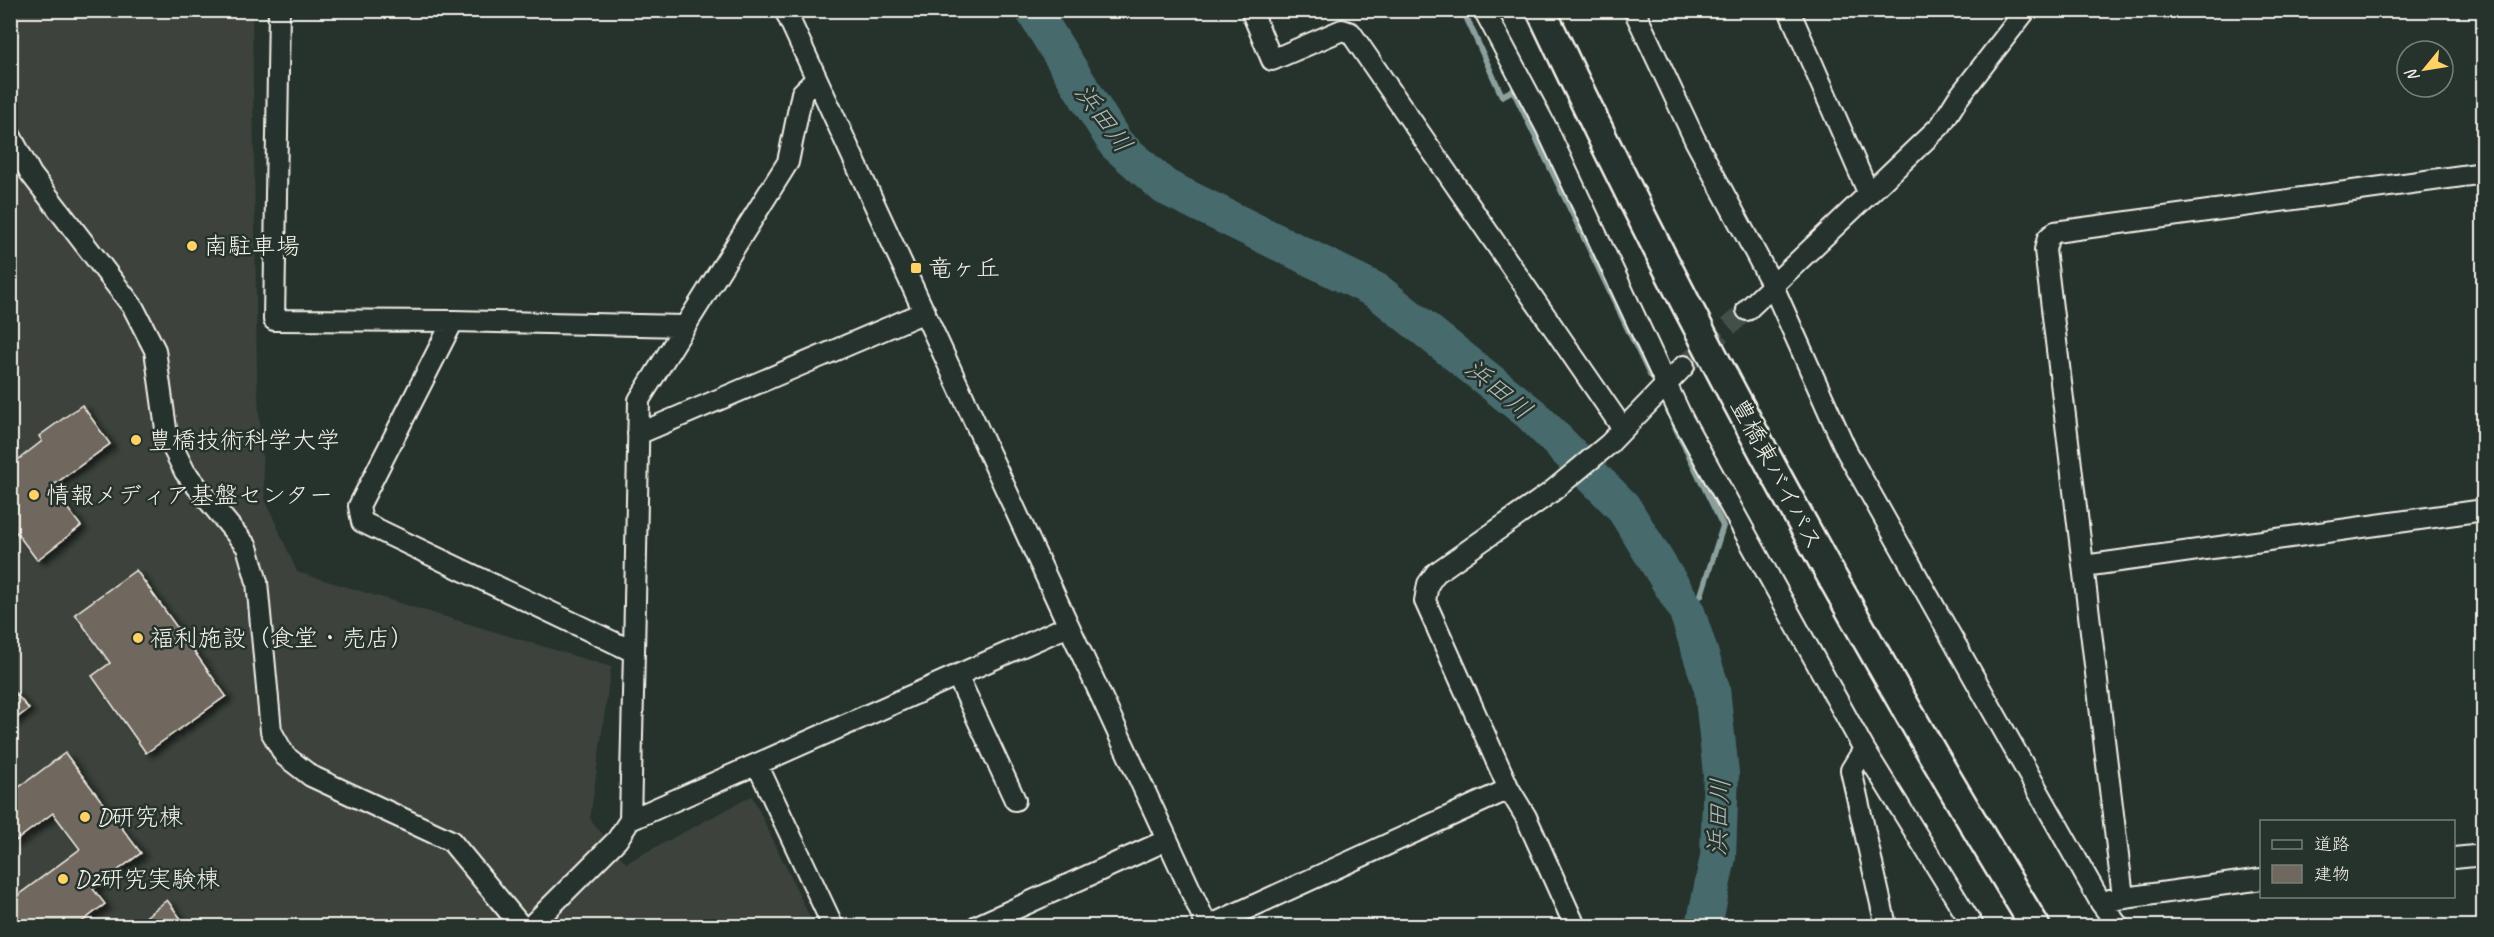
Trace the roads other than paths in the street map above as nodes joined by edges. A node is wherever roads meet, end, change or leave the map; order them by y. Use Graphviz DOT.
graph roads {
  1 [pos="279,10"];
  2 [pos="785,10"];
  3 [pos="1251,10"];
  4 [pos="1484,10"];
  5 [pos="1540,10"];
  6 [pos="1634,10"];
  7 [pos="1789,10"];
  8 [pos="2026,10"];
  9 [pos="816,79"];
  10 [pos="10,135"];
  11 [pos="2484,173"];
  12 [pos="1868,192"];
  13 [pos="1772,284"];
  14 [pos="1747,310"];
  15 [pos="925,312"];
  16 [pos="453,321"];
  17 [pos="684,326"];
  18 [pos="1684,366"];
  19 [pos="1666,383"];
  20 [pos="1623,429"];
  21 [pos="638,434"];
  22 [pos="2484,510"];
  23 [pos="2084,566"];
  24 [pos="1068,626"];
  25 [pos="634,652"];
  26 [pos="957,675"];
  27 [pos="1864,749"];
  28 [pos="757,765"];
  29 [pos="1509,789"];
  30 [pos="1015,800"];
  31 [pos="630,820"];
  32 [pos="1167,840"];
  33 [pos="2484,855"];
  34 [pos="2455,858"];
  35 [pos="2260,879"];
  36 [pos="2123,897"];
  37 [pos="2102,903"];
  38 [pos="521,927"];
  39 [pos="531,927"];
  40 [pos="833,927"];
  41 [pos="977,927"];
  42 [pos="1208,927"];
  43 [pos="1575,927"];
  44 [pos="1886,927"];
  45 [pos="1973,927"];
  46 [pos="2035,927"];
  47 [pos="2118,927"];
  1 -- 16 [label="street"];
  2 -- 9 [label="street"];
  3 -- 20 [label="street"];
  4 -- 19 [label="street"];
  5 -- 46 [label="highway, 豊橋東バイパス"];
  6 -- 13 [label="street"];
  7 -- 12 [label="street"];
  8 -- 12 [label="street"];
  9 -- 15 [label="street"];
  9 -- 17 [label="street"];
  10 -- 38 [label="street"];
  11 -- 23 [label="street"];
  12 -- 13 [label="street"];
  13 -- 14 [label="street"];
  13 -- 37 [label="street"];
  15 -- 21 [label="street"];
  15 -- 24 [label="street"];
  16 -- 17 [label="street"];
  16 -- 25 [label="street"];
  17 -- 21 [label="street"];
  18 -- 19 [label="street"];
  19 -- 20 [label="street"];
  19 -- 27 [label="street"];
  20 -- 29 [label="street"];
  21 -- 25 [label="street"];
  22 -- 23 [label="street"];
  23 -- 36 [label="street"];
  24 -- 26 [label="street"];
  24 -- 32 [label="street"];
  25 -- 31 [label="street"];
  26 -- 28 [label="street"];
  26 -- 30 [label="street"];
  27 -- 44 [label="street"];
  27 -- 45 [label="street"];
  28 -- 31 [label="street"];
  28 -- 40 [label="street"];
  29 -- 42 [label="street"];
  29 -- 43 [label="street"];
  31 -- 39 [label="street"];
  32 -- 41 [label="street"];
  32 -- 42 [label="street"];
  33 -- 34 [label="street"];
  35 -- 36 [label="street"];
  36 -- 37 [label="street"];
  37 -- 47 [label="street"];
}
